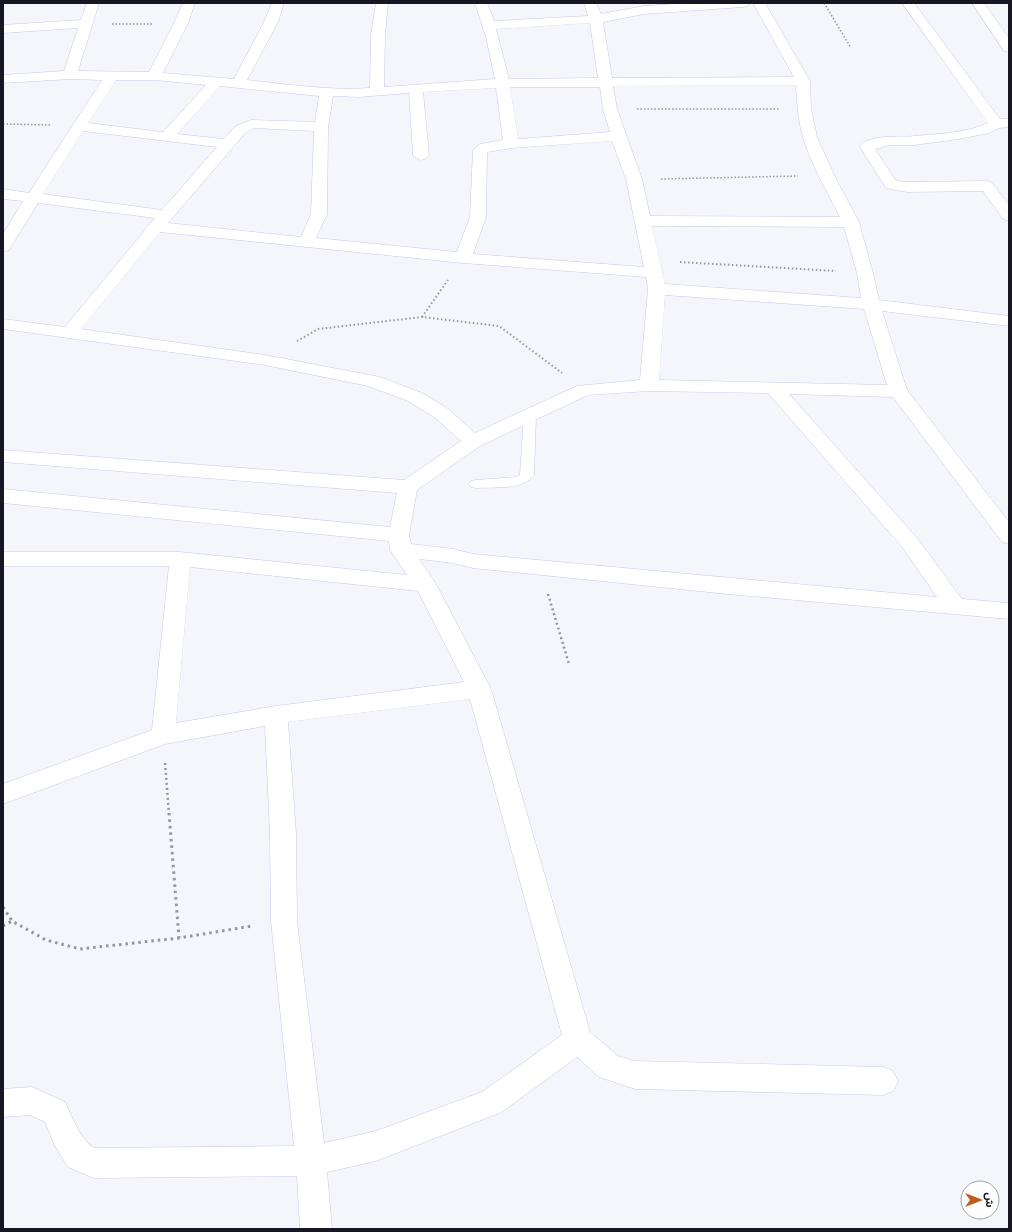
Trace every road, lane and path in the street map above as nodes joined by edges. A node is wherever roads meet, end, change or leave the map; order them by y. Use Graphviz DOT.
graph roads {
  1 [pos="92,3"];
  2 [pos="189,3"];
  3 [pos="278,3"];
  4 [pos="382,3"];
  5 [pos="481,3"];
  6 [pos="590,3"];
  7 [pos="743,3"];
  8 [pos="759,3"];
  9 [pos="824,3"];
  10 [pos="908,3"];
  11 [pos="978,3"];
  12 [pos="642,7"];
  13 [pos="596,19"];
  14 [pos="87,24"];
  15 [pos="181,24"];
  16 [pos="490,25"];
  17 [pos="3,29"];
  18 [pos="851,48"];
  19 [pos="1009,48"];
  20 [pos="70,75"];
  21 [pos="112,75"];
  22 [pos="154,76"];
  23 [pos="3,78"];
  24 [pos="217,81"];
  25 [pos="803,81"];
  26 [pos="605,82"];
  27 [pos="504,83"];
  28 [pos="238,84"];
  29 [pos="416,88"];
  30 [pos="327,92"];
  31 [pos="378,92"];
  32 [pos="610,109"];
  33 [pos="804,109"];
  34 [pos="1002,123"];
  35 [pos="3,124"];
  36 [pos="79,126"];
  37 [pos="321,127"];
  38 [pos="167,136"];
  39 [pos="618,136"];
  40 [pos="227,144"];
  41 [pos="511,144"];
  42 [pos="421,155"];
  43 [pos="826,175"];
  44 [pos="634,179"];
  45 [pos="3,194"];
  46 [pos="34,198"];
  47 [pos="1009,216"];
  48 [pos="161,221"];
  49 [pos="642,221"];
  50 [pos="851,222"];
  51 [pos="306,243"];
  52 [pos="3,247"];
  53 [pos="463,258"];
  54 [pos="865,273"];
  55 [pos="654,274"];
  56 [pos="870,304"];
  57 [pos="422,317"];
  58 [pos="1009,321"];
  59 [pos="3,324"];
  60 [pos="70,332"];
  61 [pos="266,360"];
  62 [pos="649,385"];
  63 [pos="774,389"];
  64 [pos="584,390"];
  65 [pos="898,391"];
  66 [pos="530,415"];
  67 [pos="473,442"];
  68 [pos="3,456"];
  69 [pos="476,484"];
  70 [pos="408,487"];
  71 [pos="3,496"];
  72 [pos="1009,536"];
  73 [pos="400,543"];
  74 [pos="3,559"];
  75 [pos="180,559"];
  76 [pos="540,567"];
  77 [pos="425,584"];
  78 [pos="955,606"];
  79 [pos="1009,611"];
  80 [pos="569,664"];
  81 [pos="479,690"];
  82 [pos="276,715"];
  83 [pos="163,735"];
  84 [pos="3,794"];
  85 [pos="3,906"];
  86 [pos="12,921"];
  87 [pos="284,921"];
  88 [pos="3,926"];
  89 [pos="179,938"];
  90 [pos="578,1040"];
  91 [pos="883,1081"];
  92 [pos="3,1103"];
  93 [pos="311,1161"];
  94 [pos="316,1229"];
  1 -- 14 [label="street"];
  2 -- 15 [label="street"];
  3 -- 28 [label="street"];
  4 -- 31 [label="street"];
  5 -- 16 [label="street"];
  6 -- 13 [label="street"];
  7 -- 12 [label="street"];
  8 -- 25 [label="street"];
  9 -- 18 [label="path"];
  10 -- 34 [label="street"];
  11 -- 19 [label="street"];
  12 -- 13 [label="street"];
  13 -- 16 [label="street"];
  13 -- 26 [label="street"];
  14 -- 15 [label="path"];
  14 -- 17 [label="street"];
  14 -- 20 [label="street"];
  15 -- 22 [label="street"];
  16 -- 27 [label="street"];
  20 -- 21 [label="street"];
  20 -- 23 [label="street"];
  21 -- 22 [label="street"];
  21 -- 36 [label="street"];
  22 -- 24 [label="street"];
  24 -- 28 [label="street"];
  24 -- 38 [label="street"];
  25 -- 26 [label="street"];
  25 -- 33 [label="street"];
  26 -- 27 [label="street"];
  26 -- 32 [label="street"];
  27 -- 29 [label="street"];
  27 -- 41 [label="street"];
  28 -- 30 [label="street"];
  29 -- 31 [label="street"];
  29 -- 42 [label="street"];
  30 -- 31 [label="street"];
  30 -- 37 [label="street"];
  32 -- 33 [label="path"];
  32 -- 39 [label="street"];
  33 -- 43 [label="street"];
  34 -- 47 [label="street"];
  35 -- 36 [label="path"];
  36 -- 38 [label="street"];
  36 -- 46 [label="street"];
  37 -- 40 [label="street"];
  37 -- 51 [label="street"];
  38 -- 40 [label="street"];
  39 -- 41 [label="street"];
  39 -- 44 [label="street"];
  40 -- 48 [label="street"];
  41 -- 53 [label="street"];
  43 -- 44 [label="path"];
  43 -- 50 [label="street"];
  44 -- 49 [label="street"];
  45 -- 46 [label="street"];
  46 -- 48 [label="street"];
  46 -- 52 [label="street"];
  48 -- 51 [label="street"];
  48 -- 60 [label="street"];
  49 -- 50 [label="street"];
  49 -- 55 [label="street"];
  50 -- 54 [label="street"];
  51 -- 53 [label="street"];
  53 -- 55 [label="street"];
  53 -- 57 [label="path"];
  54 -- 55 [label="path"];
  54 -- 56 [label="street"];
  55 -- 56 [label="street"];
  55 -- 62 [label="street"];
  56 -- 58 [label="street"];
  56 -- 65 [label="street"];
  57 -- 61 [label="path"];
  57 -- 64 [label="path"];
  59 -- 60 [label="street"];
  60 -- 61 [label="street"];
  61 -- 67 [label="street"];
  62 -- 63 [label="street"];
  62 -- 64 [label="street"];
  63 -- 65 [label="street"];
  63 -- 78 [label="street"];
  64 -- 66 [label="street"];
  65 -- 72 [label="street"];
  66 -- 67 [label="street"];
  66 -- 69 [label="lane"];
  67 -- 70 [label="street"];
  68 -- 70 [label="street"];
  70 -- 73 [label="street"];
  71 -- 73 [label="street"];
  73 -- 76 [label="street"];
  73 -- 77 [label="street"];
  74 -- 75 [label="street"];
  75 -- 77 [label="street"];
  75 -- 83 [label="street"];
  76 -- 78 [label="street"];
  76 -- 80 [label="path"];
  77 -- 81 [label="street"];
  78 -- 79 [label="street"];
  81 -- 82 [label="street"];
  81 -- 90 [label="street"];
  82 -- 83 [label="street"];
  82 -- 87 [label="street"];
  83 -- 84 [label="street"];
  83 -- 89 [label="path"];
  85 -- 86 [label="path"];
  86 -- 88 [label="path"];
  86 -- 89 [label="path"];
  87 -- 89 [label="path"];
  87 -- 93 [label="street"];
  90 -- 91 [label="street"];
  90 -- 93 [label="street"];
  92 -- 93 [label="street"];
  93 -- 94 [label="street"];
}
